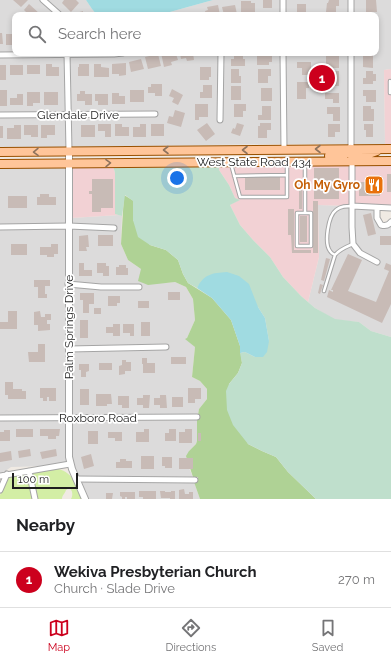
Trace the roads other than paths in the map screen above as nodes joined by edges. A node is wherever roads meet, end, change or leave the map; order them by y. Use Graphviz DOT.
graph roads {
  1 [pos="43,0"];
  2 [pos="283,0"];
  3 [pos="351,0"];
  4 [pos="57,12"];
  5 [pos="283,12"];
  6 [pos="351,12"];
  7 [pos="0,55"];
  8 [pos="12,55"];
  9 [pos="67,56"];
  10 [pos="220,56"];
  11 [pos="283,56"];
  12 [pos="351,56"];
  13 [pos="390,82"];
  14 [pos="391,93"];
  15 [pos="155,114"];
  16 [pos="0,115"];
  17 [pos="68,115"];
  18 [pos="220,120"];
  19 [pos="351,149"];
  20 [pos="388,149"];
  21 [pos="284,150"];
  22 [pos="69,151"];
  23 [pos="0,152"];
  24 [pos="352,161"];
  25 [pos="391,161"];
  26 [pos="231,162"];
  27 [pos="286,162"];
  28 [pos="306,162"];
  29 [pos="0,164"];
  30 [pos="69,164"];
  31 [pos="287,175"];
  32 [pos="234,176"];
  33 [pos="352,206"];
  34 [pos="377,208"];
  35 [pos="391,208"];
  36 [pos="305,213"];
  37 [pos="391,222"];
  38 [pos="69,226"];
  39 [pos="0,227"];
  40 [pos="114,228"];
  41 [pos="353,244"];
  42 [pos="335,255"];
  43 [pos="378,262"];
  44 [pos="68,284"];
  45 [pos="139,287"];
  46 [pos="324,291"];
  47 [pos="166,347"];
  48 [pos="69,349"];
  49 [pos="197,417"];
  50 [pos="0,418"];
  51 [pos="69,418"];
  52 [pos="70,464"];
  53 [pos="29,471"];
  54 [pos="7,474"];
  55 [pos="0,476"];
  56 [pos="76,479"];
  57 [pos="196,480"];
  58 [pos="0,490"];
  59 [pos="36,499"];
  60 [pos="85,499"];
  1 -- 4 [label="street"];
  2 -- 5 [label="street"];
  3 -- 6 [label="street"];
  7 -- 8 [label="street"];
  9 -- 17 [label="street"];
  10 -- 18 [label="street"];
  11 -- 21 [label="street"];
  12 -- 19 [label="street"];
  13 -- 14 [label="lane"];
  15 -- 17 [label="street, Glendale Drive"];
  16 -- 17 [label="street, Glendale Drive"];
  17 -- 22 [label="street"];
  19 -- 20 [label="main road"];
  19 -- 21 [label="main road, one-way"];
  19 -- 28 [label="main road"];
  20 -- 24 [label="main road"];
  21 -- 22 [label="main road, one-way"];
  22 -- 23 [label="main road, one-way"];
  22 -- 30 [label="street, Palm Springs Drive"];
  24 -- 25 [label="main road, West State Road 434"];
  24 -- 28 [label="main road, West State Road 434"];
  24 -- 33 [label="street"];
  26 -- 27 [label="main road, West State Road 434"];
  30 -- 26 [label="main road, West State Road 434, one-way"];
  26 -- 32 [label="lane"];
  27 -- 28 [label="main road, West State Road 434"];
  27 -- 31 [label="lane"];
  28 -- 36 [label="lane"];
  29 -- 30 [label="main road, West State Road 434"];
  30 -- 38 [label="street, Palm Springs Drive"];
  31 -- 32 [label="lane"];
  31 -- 32 [label="lane"];
  33 -- 34 [label="street"];
  33 -- 41 [label="street"];
  33 -- 42 [label="lane"];
  34 -- 35 [label="street"];
  34 -- 37 [label="street"];
  36 -- 36 [label="lane"];
  38 -- 39 [label="street"];
  38 -- 40 [label="street"];
  38 -- 44 [label="street, Palm Springs Drive"];
  41 -- 42 [label="lane"];
  41 -- 43 [label="street"];
  42 -- 46 [label="lane"];
  44 -- 45 [label="street"];
  44 -- 48 [label="street, Palm Springs Drive"];
  47 -- 48 [label="street"];
  48 -- 51 [label="street, Palm Springs Drive"];
  49 -- 51 [label="street, Roxboro Road"];
  50 -- 51 [label="street, Roxboro Road"];
  51 -- 52 [label="street, Palm Springs Drive"];
  52 -- 53 [label="street"];
  52 -- 56 [label="street, Palm Springs Drive"];
  53 -- 54 [label="street"];
  53 -- 59 [label="street"];
  54 -- 55 [label="street"];
  54 -- 58 [label="street"];
  56 -- 57 [label="street"];
  56 -- 60 [label="street, Palm Springs Drive"];
}
